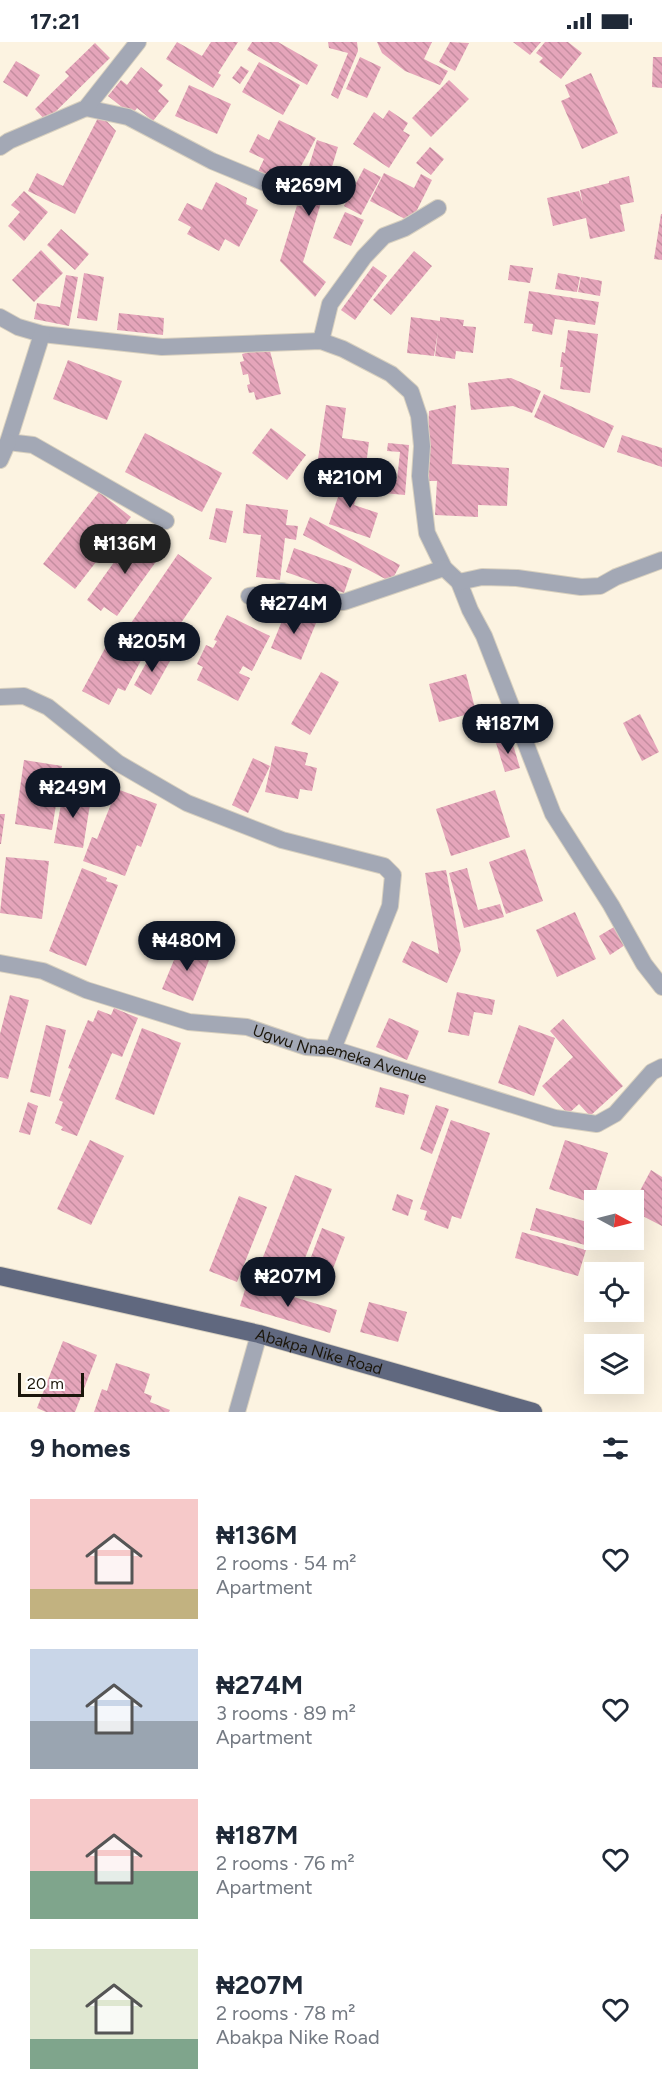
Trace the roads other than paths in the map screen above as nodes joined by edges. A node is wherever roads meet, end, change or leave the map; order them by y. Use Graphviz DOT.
graph roads {
  1 [pos="138,42"];
  2 [pos="86,108"];
  3 [pos="3,140"];
  4 [pos="298,197"];
  5 [pos="438,208"];
  6 [pos="0,317"];
  7 [pos="42,334"];
  8 [pos="321,341"];
  9 [pos="8,442"];
  10 [pos="0,460"];
  11 [pos="166,521"];
  12 [pos="662,560"];
  13 [pos="444,568"];
  14 [pos="459,582"];
  15 [pos="249,596"];
  16 [pos="0,697"];
  17 [pos="0,963"];
  18 [pos="662,987"];
  19 [pos="333,1050"];
  20 [pos="662,1067"];
  21 [pos="0,1276"];
  22 [pos="259,1334"];
  23 [pos="237,1412"];
  24 [pos="533,1412"];
  1 -- 2 [label="street"];
  2 -- 3 [label="street"];
  2 -- 4 [label="street"];
  5 -- 8 [label="street"];
  6 -- 7 [label="street"];
  7 -- 8 [label="street"];
  7 -- 9 [label="street"];
  8 -- 13 [label="street"];
  9 -- 10 [label="street"];
  9 -- 11 [label="street"];
  12 -- 14 [label="street"];
  13 -- 14 [label="street"];
  13 -- 15 [label="street"];
  14 -- 18 [label="street"];
  16 -- 19 [label="street"];
  17 -- 19 [label="street, Ugwu Nnaemeka Avenue"];
  19 -- 20 [label="street, Ugwu Nnaemeka Avenue"];
  21 -- 22 [label="main road, Abakpa Nike Road"];
  22 -- 23 [label="street"];
  22 -- 24 [label="main road, Abakpa Nike Road"];
}
